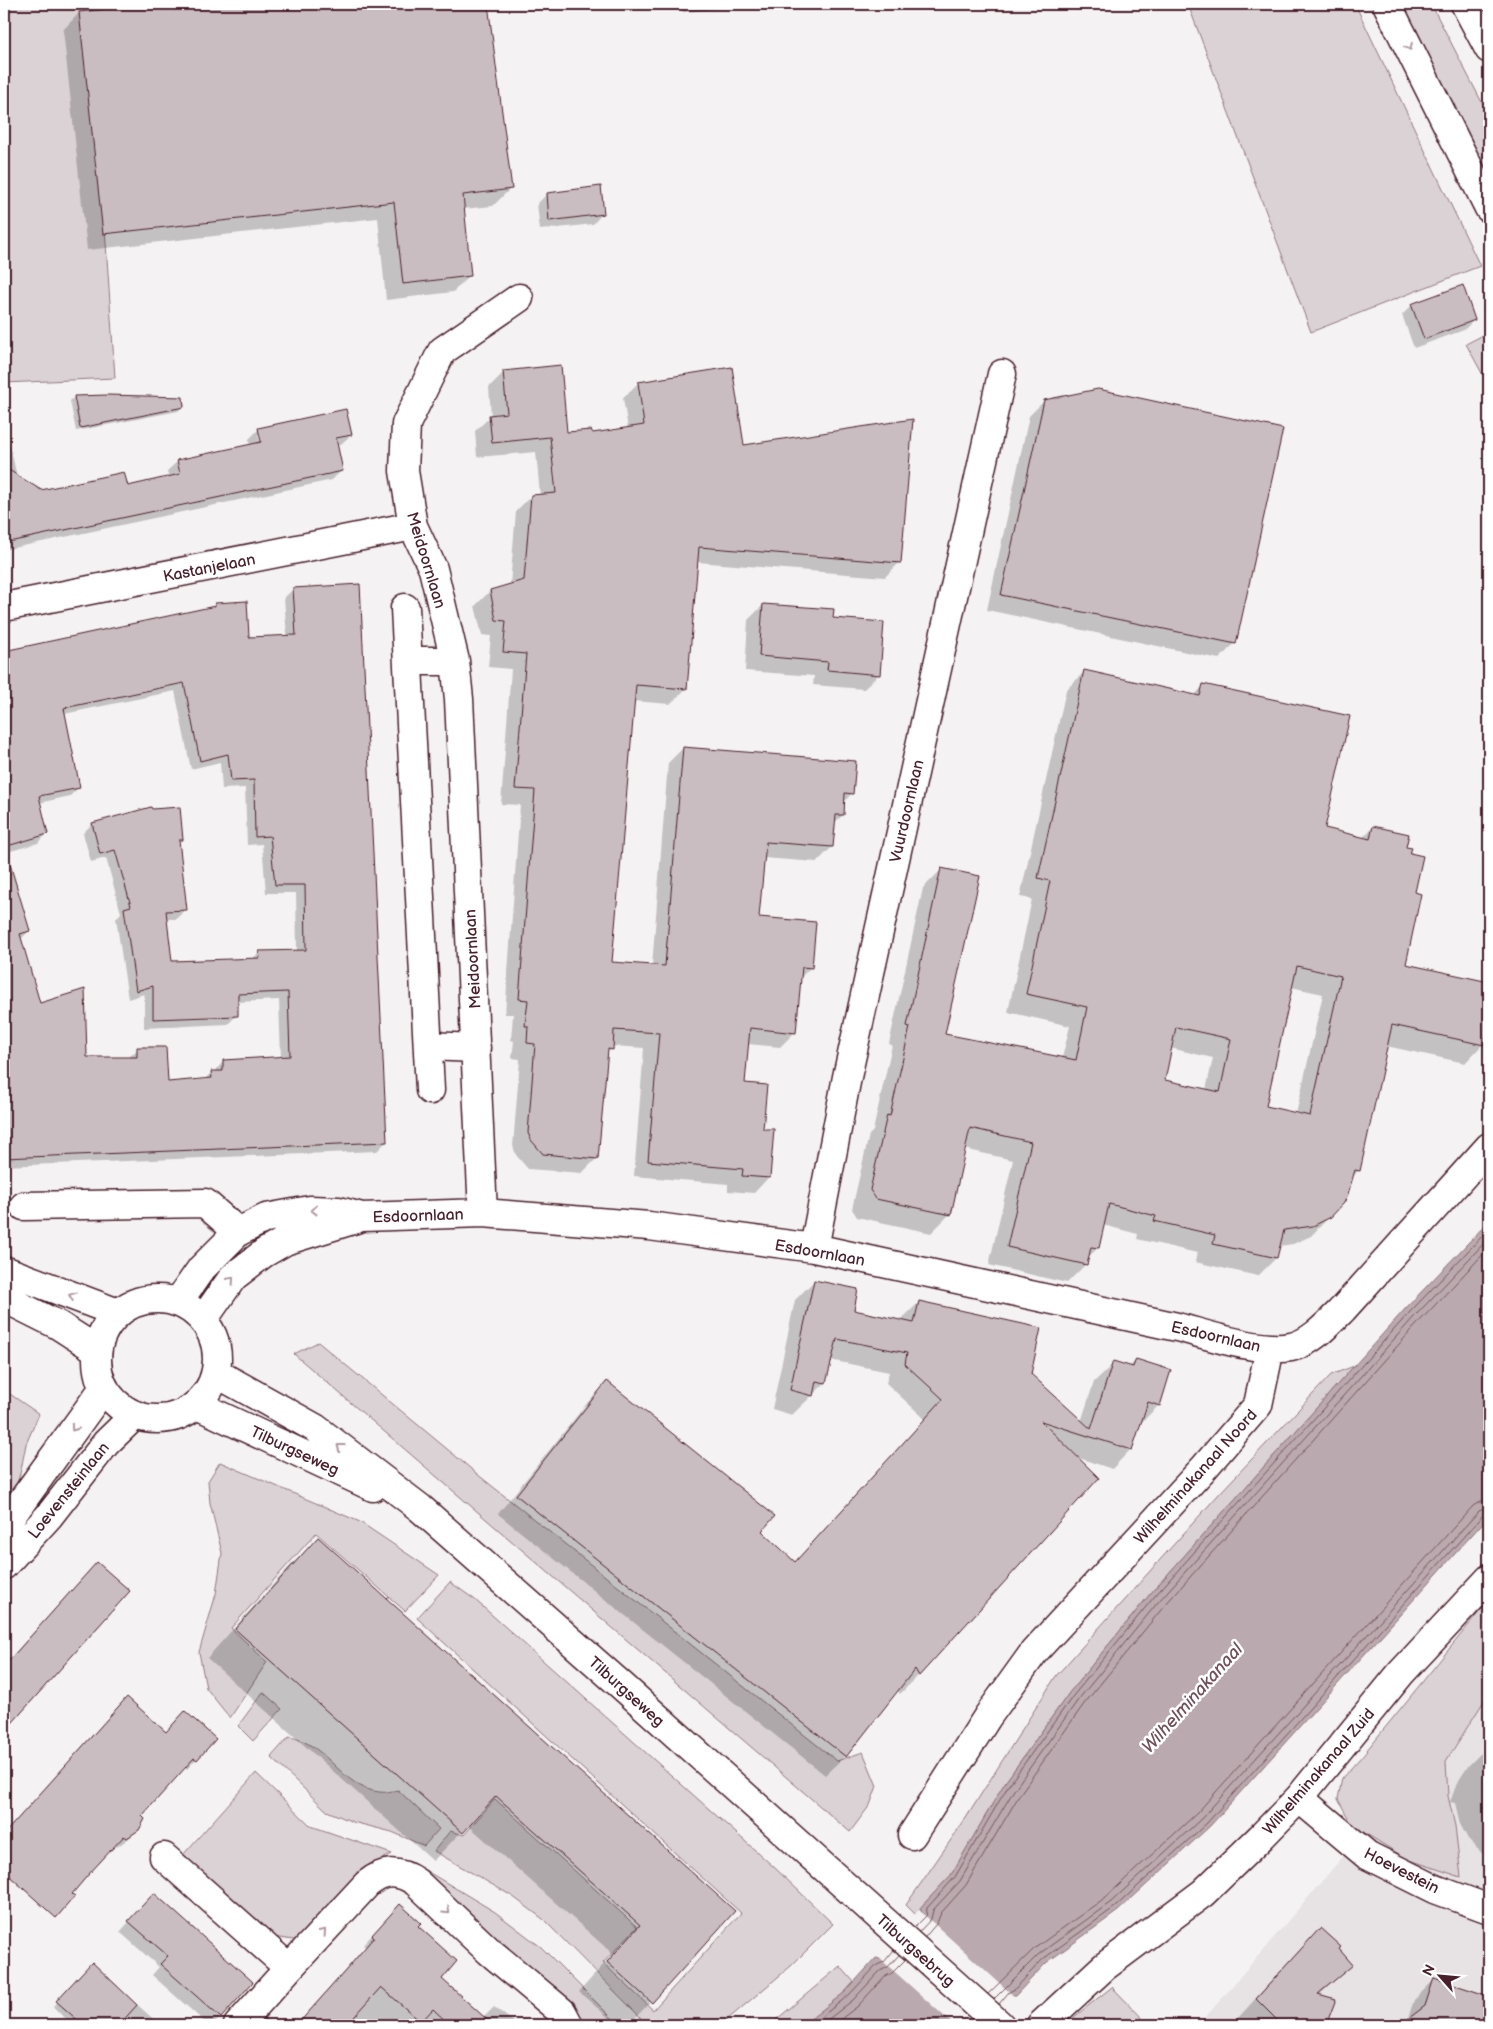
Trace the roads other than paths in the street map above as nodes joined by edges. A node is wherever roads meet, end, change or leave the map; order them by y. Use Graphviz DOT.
graph roads {
  1 [pos="1387,4"];
  2 [pos="1465,4"];
  3 [pos="1489,49"];
  4 [pos="1489,208"];
  5 [pos="519,298"];
  6 [pos="1002,374"];
  7 [pos="414,526"];
  8 [pos="4,607"];
  9 [pos="405,608"];
  10 [pos="455,661"];
  11 [pos="408,662"];
  12 [pos="428,1046"];
  13 [pos="476,1048"];
  14 [pos="430,1090"];
  15 [pos="1489,1147"];
  16 [pos="24,1206"];
  17 [pos="483,1214"];
  18 [pos="362,1217"];
  19 [pos="238,1232"];
  20 [pos="814,1248"];
  21 [pos="4,1270"];
  22 [pos="4,1298"];
  23 [pos="178,1302"];
  24 [pos="118,1313"];
  25 [pos="203,1320"];
  26 [pos="1270,1348"];
  27 [pos="97,1350"];
  28 [pos="216,1373"];
  29 [pos="103,1389"];
  30 [pos="197,1405"];
  31 [pos="134,1416"];
  32 [pos="420,1508"];
  33 [pos="4,1526"];
  34 [pos="4,1565"];
  35 [pos="1489,1579"];
  36 [pos="1299,1798"];
  37 [pos="912,1835"];
  38 [pos="164,1857"];
  39 [pos="832,1874"];
  40 [pos="1489,1909"];
  41 [pos="289,1968"];
  42 [pos="566,2018"];
  43 [pos="238,2025"];
  44 [pos="1000,2025"];
  45 [pos="1041,2025"];
  1 -- 4 [label="main road, one-way"];
  2 -- 3 [label="main road"];
  5 -- 7 [label="main road, Meidoornlaan"];
  6 -- 20 [label="main road, Vuurdoornlaan"];
  7 -- 8 [label="main road, Kastanjelaan"];
  7 -- 10 [label="main road, Meidoornlaan"];
  9 -- 11 [label="main road"];
  10 -- 11 [label="main road"];
  10 -- 13 [label="main road, Meidoornlaan"];
  11 -- 12 [label="main road"];
  12 -- 13 [label="main road"];
  12 -- 14 [label="main road"];
  13 -- 17 [label="main road, Meidoornlaan"];
  15 -- 26 [label="main road"];
  16 -- 19 [label="main road"];
  17 -- 18 [label="main road, Esdoornlaan"];
  17 -- 20 [label="main road, Esdoornlaan"];
  18 -- 19 [label="main road, Esdoornlaan, one-way"];
  25 -- 18 [label="main road, Esdoornlaan, one-way"];
  19 -- 23 [label="main road, Esdoornlaan"];
  20 -- 26 [label="main road, Esdoornlaan"];
  24 -- 21 [label="main road, one-way"];
  22 -- 27 [label="main road"];
  23 -- 24 [label="main road"];
  23 -- 25 [label="main road"];
  24 -- 27 [label="main road"];
  25 -- 28 [label="main road"];
  26 -- 37 [label="main road, Wilhelminakanaal Noord"];
  27 -- 29 [label="main road"];
  28 -- 30 [label="main road"];
  32 -- 28 [label="main road, Tilburgseweg, one-way"];
  29 -- 31 [label="main road"];
  29 -- 33 [label="main road, Loevensteinlaan, one-way"];
  30 -- 31 [label="main road"];
  30 -- 32 [label="main road, Tilburgseweg"];
  31 -- 34 [label="main road, Loevensteinlaan"];
  32 -- 39 [label="main road, Tilburgseweg"];
  35 -- 36 [label="main road, Wilhelminakanaal Zuid"];
  36 -- 40 [label="main road, Hoevestein"];
  36 -- 45 [label="main road, Wilhelminakanaal Zuid"];
  38 -- 41 [label="main road"];
  39 -- 44 [label="main road, Tilburgsebrug"];
  41 -- 42 [label="main road, one-way"];
  41 -- 43 [label="main road"];
}
